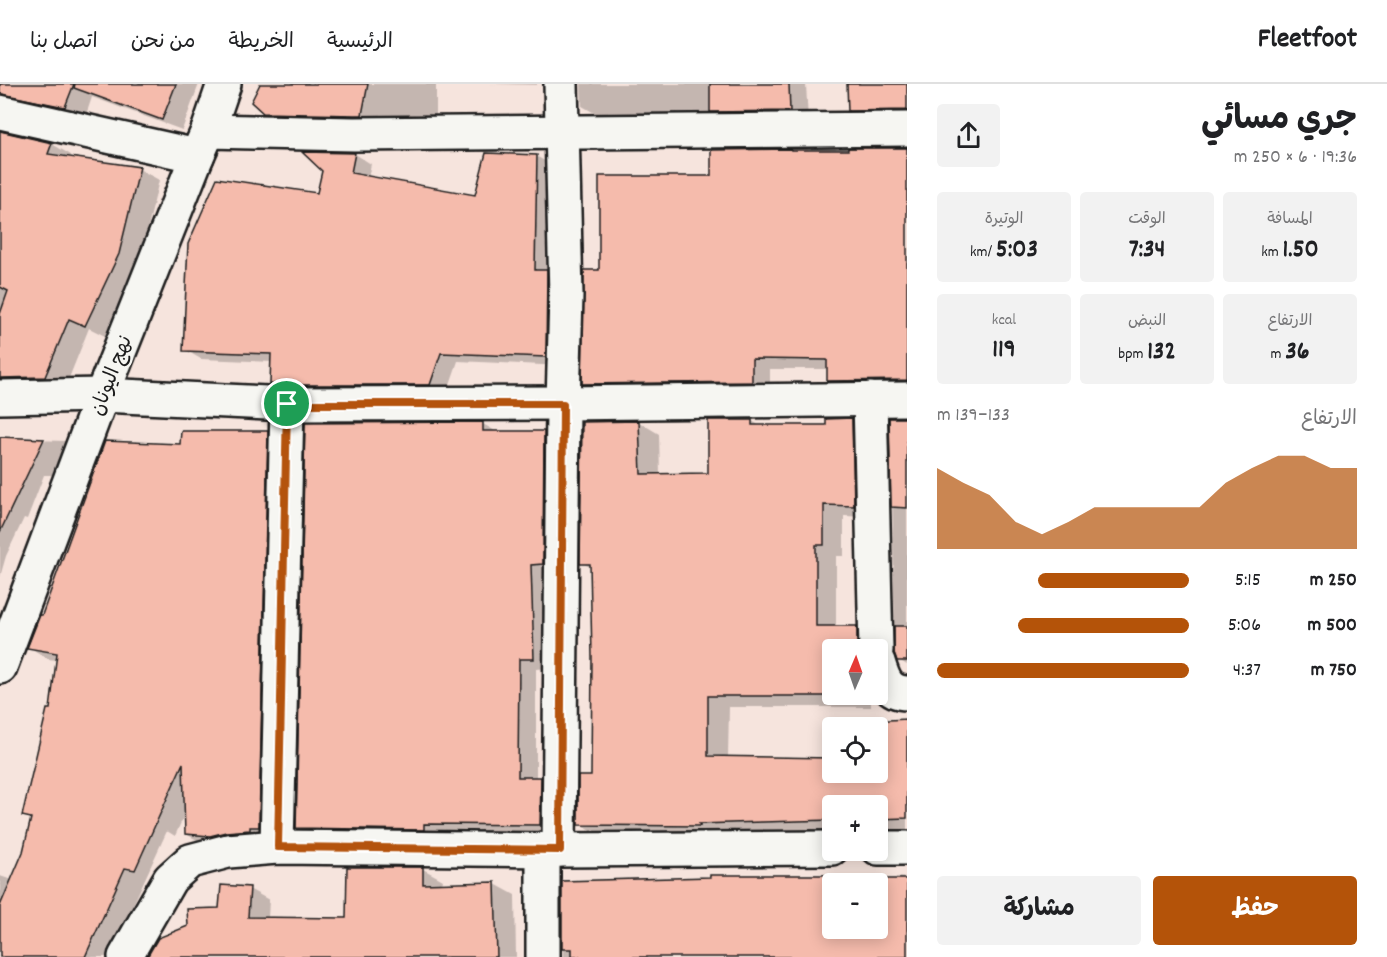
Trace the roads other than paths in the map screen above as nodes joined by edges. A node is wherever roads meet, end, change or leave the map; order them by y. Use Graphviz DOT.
graph roads {
  1 [pos="224,84"];
  2 [pos="561,84"];
  3 [pos="0,112"];
  4 [pos="907,129"];
  5 [pos="562,133"];
  6 [pos="203,144"];
  7 [pos="102,395"];
  8 [pos="0,398"];
  9 [pos="870,399"];
  10 [pos="907,399"];
  11 [pos="287,404"];
  12 [pos="563,404"];
  13 [pos="876,639"];
  14 [pos="0,667"];
  15 [pos="888,685"];
  16 [pos="907,693"];
  17 [pos="278,847"];
  18 [pos="822,848"];
  19 [pos="888,848"];
  20 [pos="907,848"];
  21 [pos="551,849"];
  22 [pos="125,957"];
  23 [pos="543,957"];
  1 -- 6 [label="street, نهج اليونان"];
  2 -- 5 [label="street"];
  3 -- 6 [label="street"];
  4 -- 5 [label="street"];
  5 -- 6 [label="street"];
  5 -- 12 [label="street"];
  6 -- 7 [label="street, نهج اليونان"];
  7 -- 8 [label="street"];
  7 -- 11 [label="street"];
  7 -- 14 [label="street, نهج اليونان"];
  9 -- 10 [label="street"];
  9 -- 12 [label="street"];
  9 -- 13 [label="street"];
  11 -- 12 [label="street"];
  11 -- 17 [label="street"];
  12 -- 21 [label="street"];
  15 -- 16 [label="street"];
  17 -- 21 [label="street"];
  17 -- 22 [label="street"];
  18 -- 21 [label="street"];
  19 -- 20 [label="street"];
  21 -- 23 [label="street"];
}
